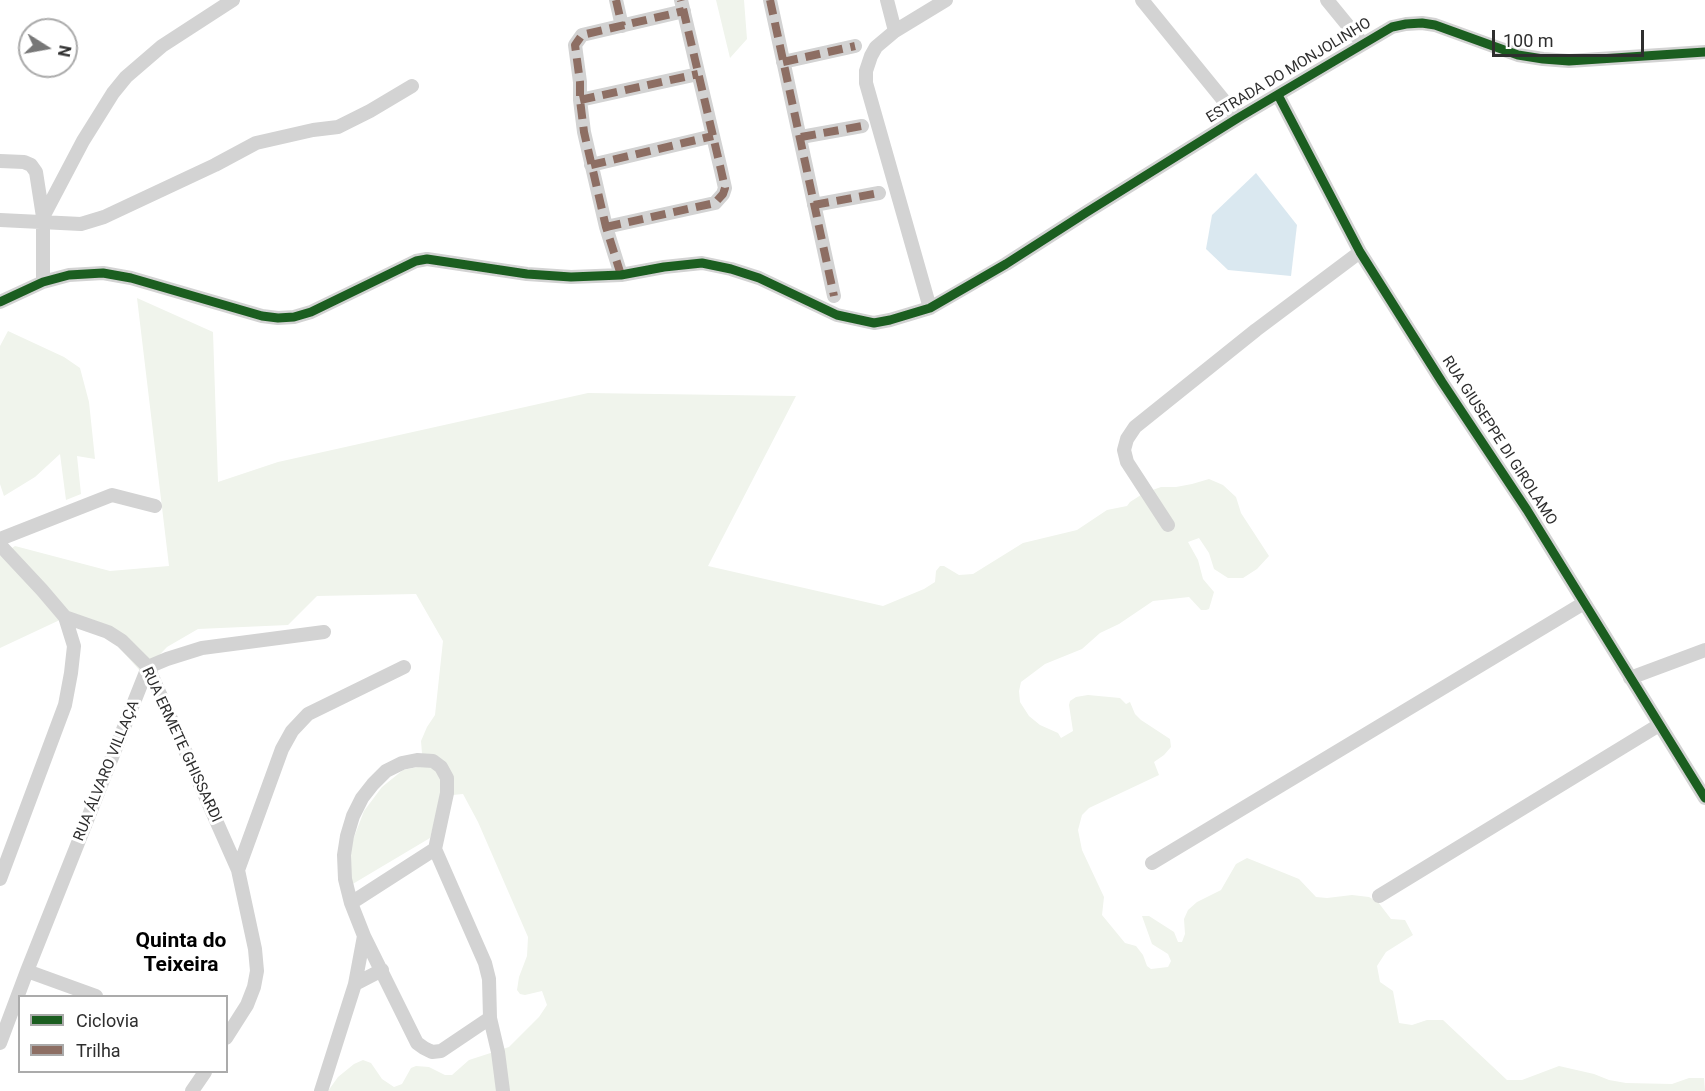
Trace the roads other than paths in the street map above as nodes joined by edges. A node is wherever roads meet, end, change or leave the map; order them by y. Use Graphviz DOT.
graph roads {
  1 [pos="233,0"];
  2 [pos="616,0"];
  3 [pos="770,0"];
  4 [pos="887,0"];
  5 [pos="946,0"];
  6 [pos="1143,0"];
  7 [pos="1334,4"];
  8 [pos="682,6"];
  9 [pos="622,26"];
  10 [pos="895,31"];
  11 [pos="1363,44"];
  12 [pos="855,46"];
  13 [pos="1705,52"];
  14 [pos="783,62"];
  15 [pos="698,74"];
  16 [pos="412,86"];
  17 [pos="1278,95"];
  18 [pos="580,100"];
  19 [pos="1238,118"];
  20 [pos="862,126"];
  21 [pos="713,136"];
  22 [pos="801,137"];
  23 [pos="0,161"];
  24 [pos="591,165"];
  25 [pos="879,193"];
  26 [pos="814,205"];
  27 [pos="0,220"];
  28 [pos="43,220"];
  29 [pos="606,227"];
  30 [pos="1360,252"];
  31 [pos="621,275"];
  32 [pos="43,282"];
  33 [pos="834,296"];
  34 [pos="0,302"];
  35 [pos="930,308"];
  36 [pos="155,506"];
  37 [pos="1168,525"];
  38 [pos="0,539"];
  39 [pos="0,545"];
  40 [pos="1584,603"];
  41 [pos="65,617"];
  42 [pos="324,632"];
  43 [pos="1705,650"];
  44 [pos="148,667"];
  45 [pos="404,667"];
  46 [pos="1630,678"];
  47 [pos="1659,725"];
  48 [pos="1705,798"];
  49 [pos="435,849"];
  50 [pos="1152,863"];
  51 [pos="238,870"];
  52 [pos="0,879"];
  53 [pos="1379,896"];
  54 [pos="351,903"];
  55 [pos="364,936"];
  56 [pos="382,970"];
  57 [pos="27,971"];
  58 [pos="355,984"];
  59 [pos="93,995"];
  60 [pos="490,1018"];
  61 [pos="228,1035"];
  62 [pos="0,1043"];
  63 [pos="204,1073"];
  64 [pos="192,1091"];
  65 [pos="321,1091"];
  66 [pos="503,1091"];
  1 -- 28 [label="street"];
  2 -- 9 [label="street"];
  3 -- 14 [label="street"];
  4 -- 10 [label="street"];
  5 -- 10 [label="street"];
  6 -- 19 [label="street"];
  7 -- 11 [label="street"];
  8 -- 9 [label="street"];
  8 -- 15 [label="street"];
  9 -- 18 [label="street"];
  10 -- 35 [label="street"];
  11 -- 13 [label="street, ESTRADA DO MONJOLINHO"];
  11 -- 17 [label="street, ESTRADA DO MONJOLINHO"];
  12 -- 14 [label="street"];
  14 -- 22 [label="street"];
  15 -- 18 [label="street"];
  15 -- 21 [label="street"];
  16 -- 28 [label="street"];
  17 -- 19 [label="street, ESTRADA DO MONJOLINHO"];
  17 -- 30 [label="street, RUA GIUSEPPE DI GIROLAMO"];
  18 -- 24 [label="street"];
  19 -- 35 [label="street, ESTRADA DO MONJOLINHO"];
  20 -- 22 [label="street"];
  21 -- 24 [label="street"];
  21 -- 29 [label="street"];
  22 -- 26 [label="street"];
  23 -- 28 [label="street"];
  24 -- 29 [label="street"];
  25 -- 26 [label="street"];
  26 -- 33 [label="street"];
  27 -- 28 [label="street"];
  28 -- 32 [label="street"];
  29 -- 31 [label="street"];
  30 -- 37 [label="street"];
  30 -- 40 [label="street, RUA GIUSEPPE DI GIROLAMO"];
  31 -- 32 [label="street, ESTRADA DO MONJOLINHO"];
  31 -- 35 [label="street, ESTRADA DO MONJOLINHO"];
  32 -- 34 [label="street, ESTRADA DO MONJOLINHO"];
  36 -- 38 [label="street"];
  39 -- 41 [label="street, RUA ERMETE GHISSARDI"];
  40 -- 46 [label="street, RUA GIUSEPPE DI GIROLAMO"];
  40 -- 50 [label="street"];
  41 -- 44 [label="street, RUA ERMETE GHISSARDI"];
  41 -- 52 [label="street"];
  42 -- 44 [label="street"];
  43 -- 46 [label="street"];
  44 -- 51 [label="street, RUA ERMETE GHISSARDI"];
  44 -- 57 [label="street, RUA ÁLVARO VILLAÇA"];
  45 -- 51 [label="street"];
  46 -- 47 [label="street, RUA GIUSEPPE DI GIROLAMO"];
  47 -- 48 [label="street, RUA GIUSEPPE DI GIROLAMO"];
  47 -- 53 [label="street"];
  49 -- 54 [label="street"];
  49 -- 54 [label="street"];
  49 -- 60 [label="street"];
  51 -- 61 [label="street, RUA ERMETE GHISSARDI"];
  54 -- 55 [label="street"];
  55 -- 56 [label="street"];
  55 -- 58 [label="street"];
  56 -- 58 [label="street"];
  56 -- 60 [label="street"];
  57 -- 59 [label="street"];
  57 -- 62 [label="street, RUA ÁLVARO VILLAÇA"];
  58 -- 65 [label="street"];
  60 -- 66 [label="street"];
  63 -- 64 [label="street"];
}
